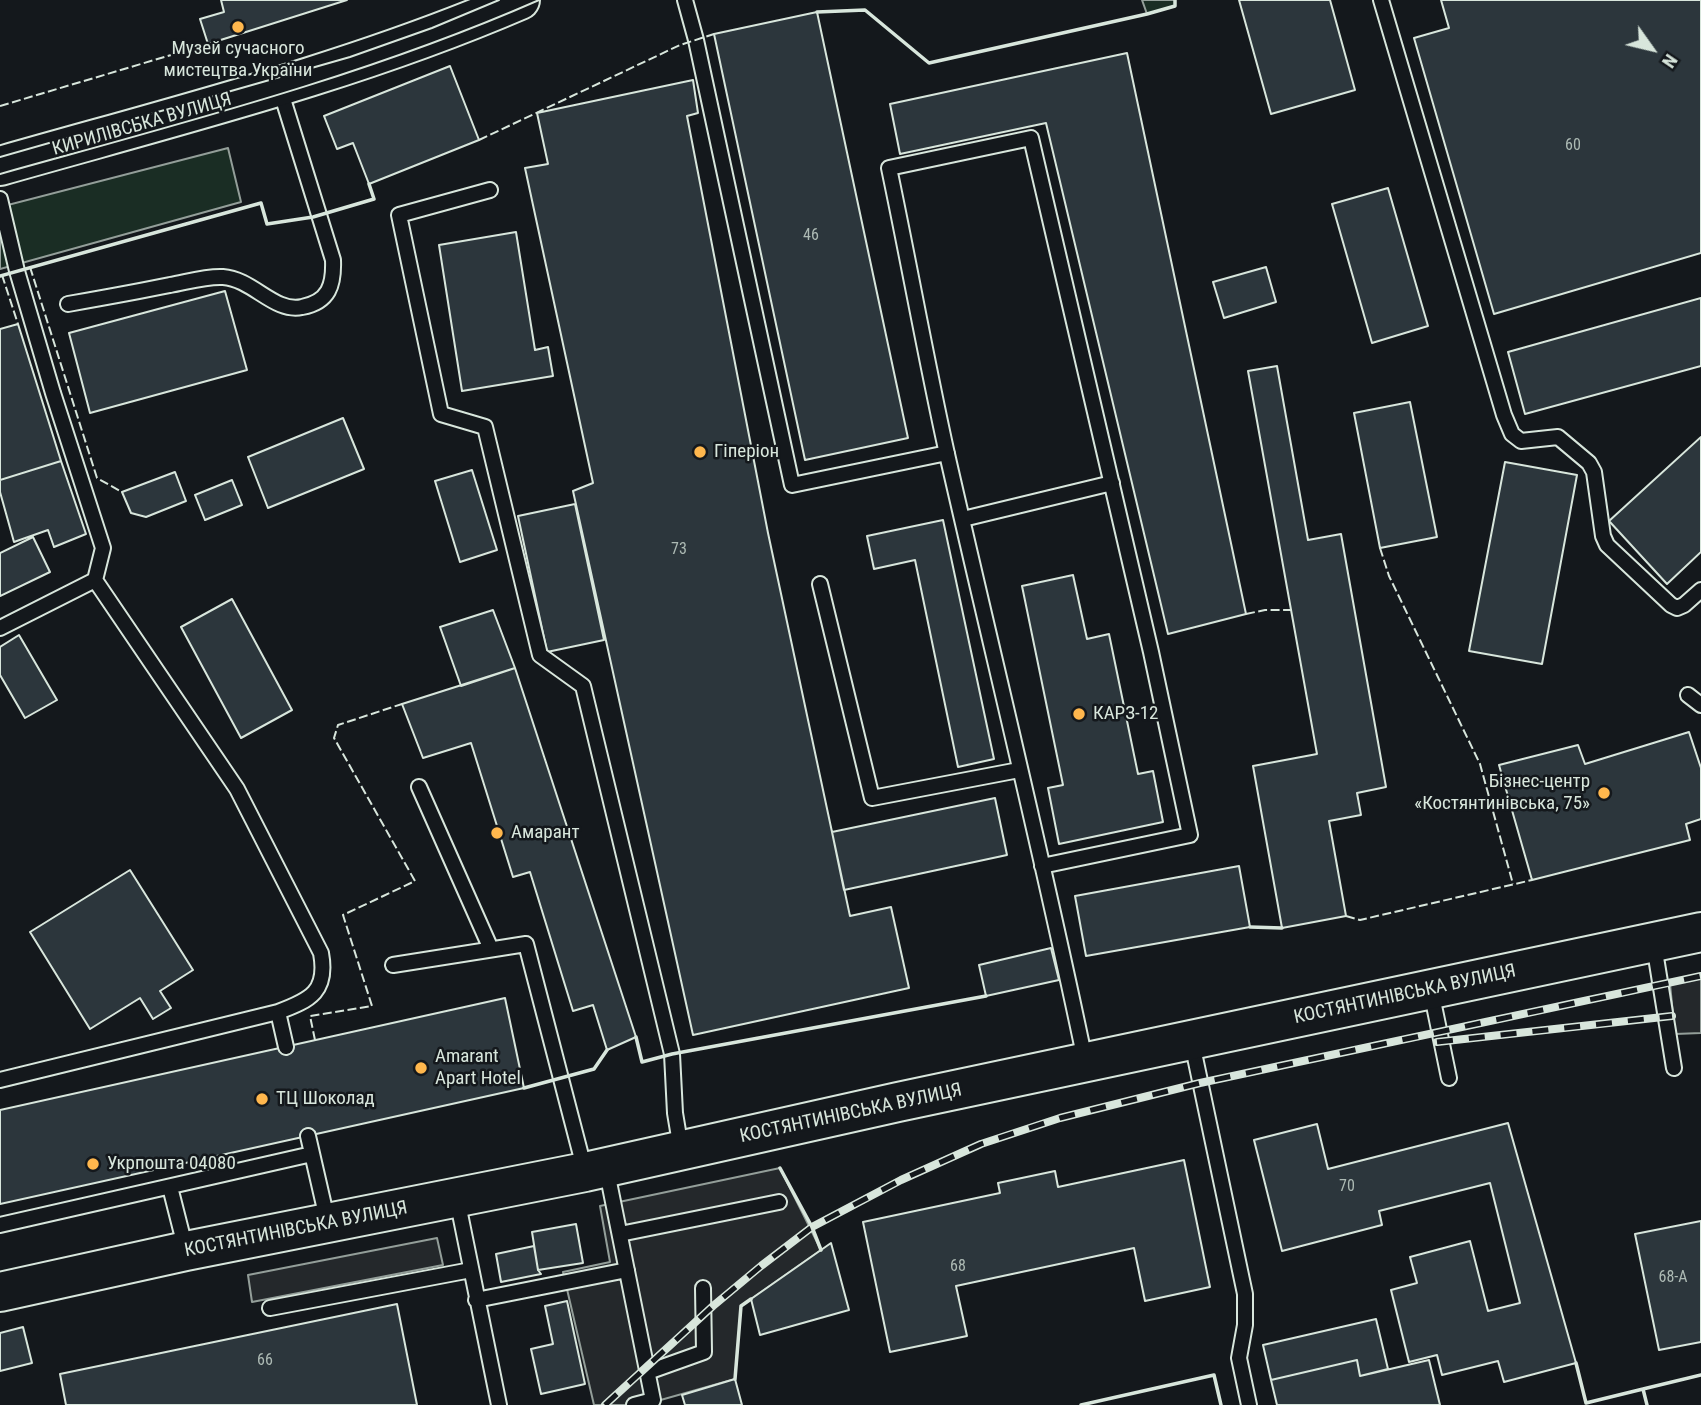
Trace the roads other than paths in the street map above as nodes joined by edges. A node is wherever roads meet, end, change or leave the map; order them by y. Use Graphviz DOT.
graph roads {
  1 [pos="520,0"];
  2 [pos="685,0"];
  3 [pos="1381,0"];
  4 [pos="479,8"];
  5 [pos="279,85"];
  6 [pos="0,166"];
  7 [pos="490,190"];
  8 [pos="0,199"];
  9 [pos="68,304"];
  10 [pos="947,453"];
  11 [pos="1112,483"];
  12 [pos="963,519"];
  13 [pos="95,580"];
  14 [pos="820,584"];
  15 [pos="1701,590"];
  16 [pos="0,628"];
  17 [pos="1688,695"];
  18 [pos="1701,705"];
  19 [pos="1019,770"];
  20 [pos="419,787"];
  21 [pos="1042,866"];
  22 [pos="1701,932"];
  23 [pos="1654,943"];
  24 [pos="491,949"];
  25 [pos="393,965"];
  26 [pos="1431,990"];
  27 [pos="278,1012"];
  28 [pos="1191,1040"];
  29 [pos="286,1047"];
  30 [pos="1086,1062"];
  31 [pos="1674,1068"];
  32 [pos="1448,1078"];
  33 [pos="0,1080"];
  34 [pos="308,1136"];
  35 [pos="681,1150"];
  36 [pos="312,1154"];
  37 [pos="596,1170"];
  38 [pos="170,1187"];
  39 [pos="457,1199"];
  40 [pos="779,1202"];
  41 [pos="328,1223"];
  42 [pos="0,1225"];
  43 [pos="620,1234"];
  44 [pos="186,1251"];
  45 [pos="471,1270"];
  46 [pos="627,1270"];
  47 [pos="703,1288"];
  48 [pos="0,1292"];
  49 [pos="477,1300"];
  50 [pos="270,1308"];
  51 [pos="648,1372"];
  52 [pos="499,1405"];
  53 [pos="634,1405"];
  54 [pos="1249,1405"];
  1 -- 4 [label="main road, КИРИЛІВСЬКА ВУЛИЦЯ"];
  2 -- 10 [label="lane"];
  3 -- 15 [label="lane"];
  4 -- 5 [label="main road, КИРИЛІВСЬКА ВУЛИЦЯ"];
  5 -- 6 [label="main road, КИРИЛІВСЬКА ВУЛИЦЯ"];
  5 -- 9 [label="lane"];
  7 -- 35 [label="lane"];
  8 -- 13 [label="lane"];
  10 -- 11 [label="lane"];
  10 -- 12 [label="lane"];
  11 -- 12 [label="lane"];
  11 -- 21 [label="lane"];
  12 -- 19 [label="lane"];
  13 -- 16 [label="lane"];
  13 -- 27 [label="lane"];
  14 -- 19 [label="lane"];
  17 -- 18 [label="lane"];
  19 -- 21 [label="lane"];
  20 -- 24 [label="lane"];
  21 -- 30 [label="lane"];
  22 -- 23 [label="main road, КОСТЯНТИНІВСЬКА ВУЛИЦЯ"];
  23 -- 26 [label="main road, КОСТЯНТИНІВСЬКА ВУЛИЦЯ"];
  23 -- 31 [label="lane"];
  24 -- 25 [label="lane"];
  24 -- 37 [label="lane"];
  26 -- 28 [label="main road, КОСТЯНТИНІВСЬКА ВУЛИЦЯ"];
  26 -- 32 [label="lane"];
  27 -- 29 [label="lane"];
  27 -- 33 [label="lane"];
  28 -- 30 [label="main road, КОСТЯНТИНІВСЬКА ВУЛИЦЯ"];
  28 -- 54 [label="lane"];
  30 -- 35 [label="main road, КОСТЯНТИНІВСЬКА ВУЛИЦЯ"];
  34 -- 36 [label="lane"];
  35 -- 37 [label="main road, КОСТЯНТИНІВСЬКА ВУЛИЦЯ"];
  36 -- 38 [label="lane"];
  36 -- 41 [label="lane"];
  37 -- 39 [label="main road, КОСТЯНТИНІВСЬКА ВУЛИЦЯ"];
  37 -- 43 [label="lane"];
  38 -- 42 [label="lane"];
  38 -- 44 [label="lane"];
  39 -- 41 [label="main road, КОСТЯНТИНІВСЬКА ВУЛИЦЯ"];
  39 -- 45 [label="lane"];
  40 -- 43 [label="lane"];
  41 -- 44 [label="main road, КОСТЯНТИНІВСЬКА ВУЛИЦЯ"];
  43 -- 46 [label="lane"];
  44 -- 48 [label="main road, КОСТЯНТИНІВСЬКА ВУЛИЦЯ"];
  45 -- 49 [label="lane"];
  45 -- 50 [label="lane"];
  46 -- 49 [label="lane"];
  46 -- 51 [label="lane"];
  47 -- 51 [label="lane"];
  49 -- 52 [label="lane"];
  51 -- 53 [label="lane"];
}
